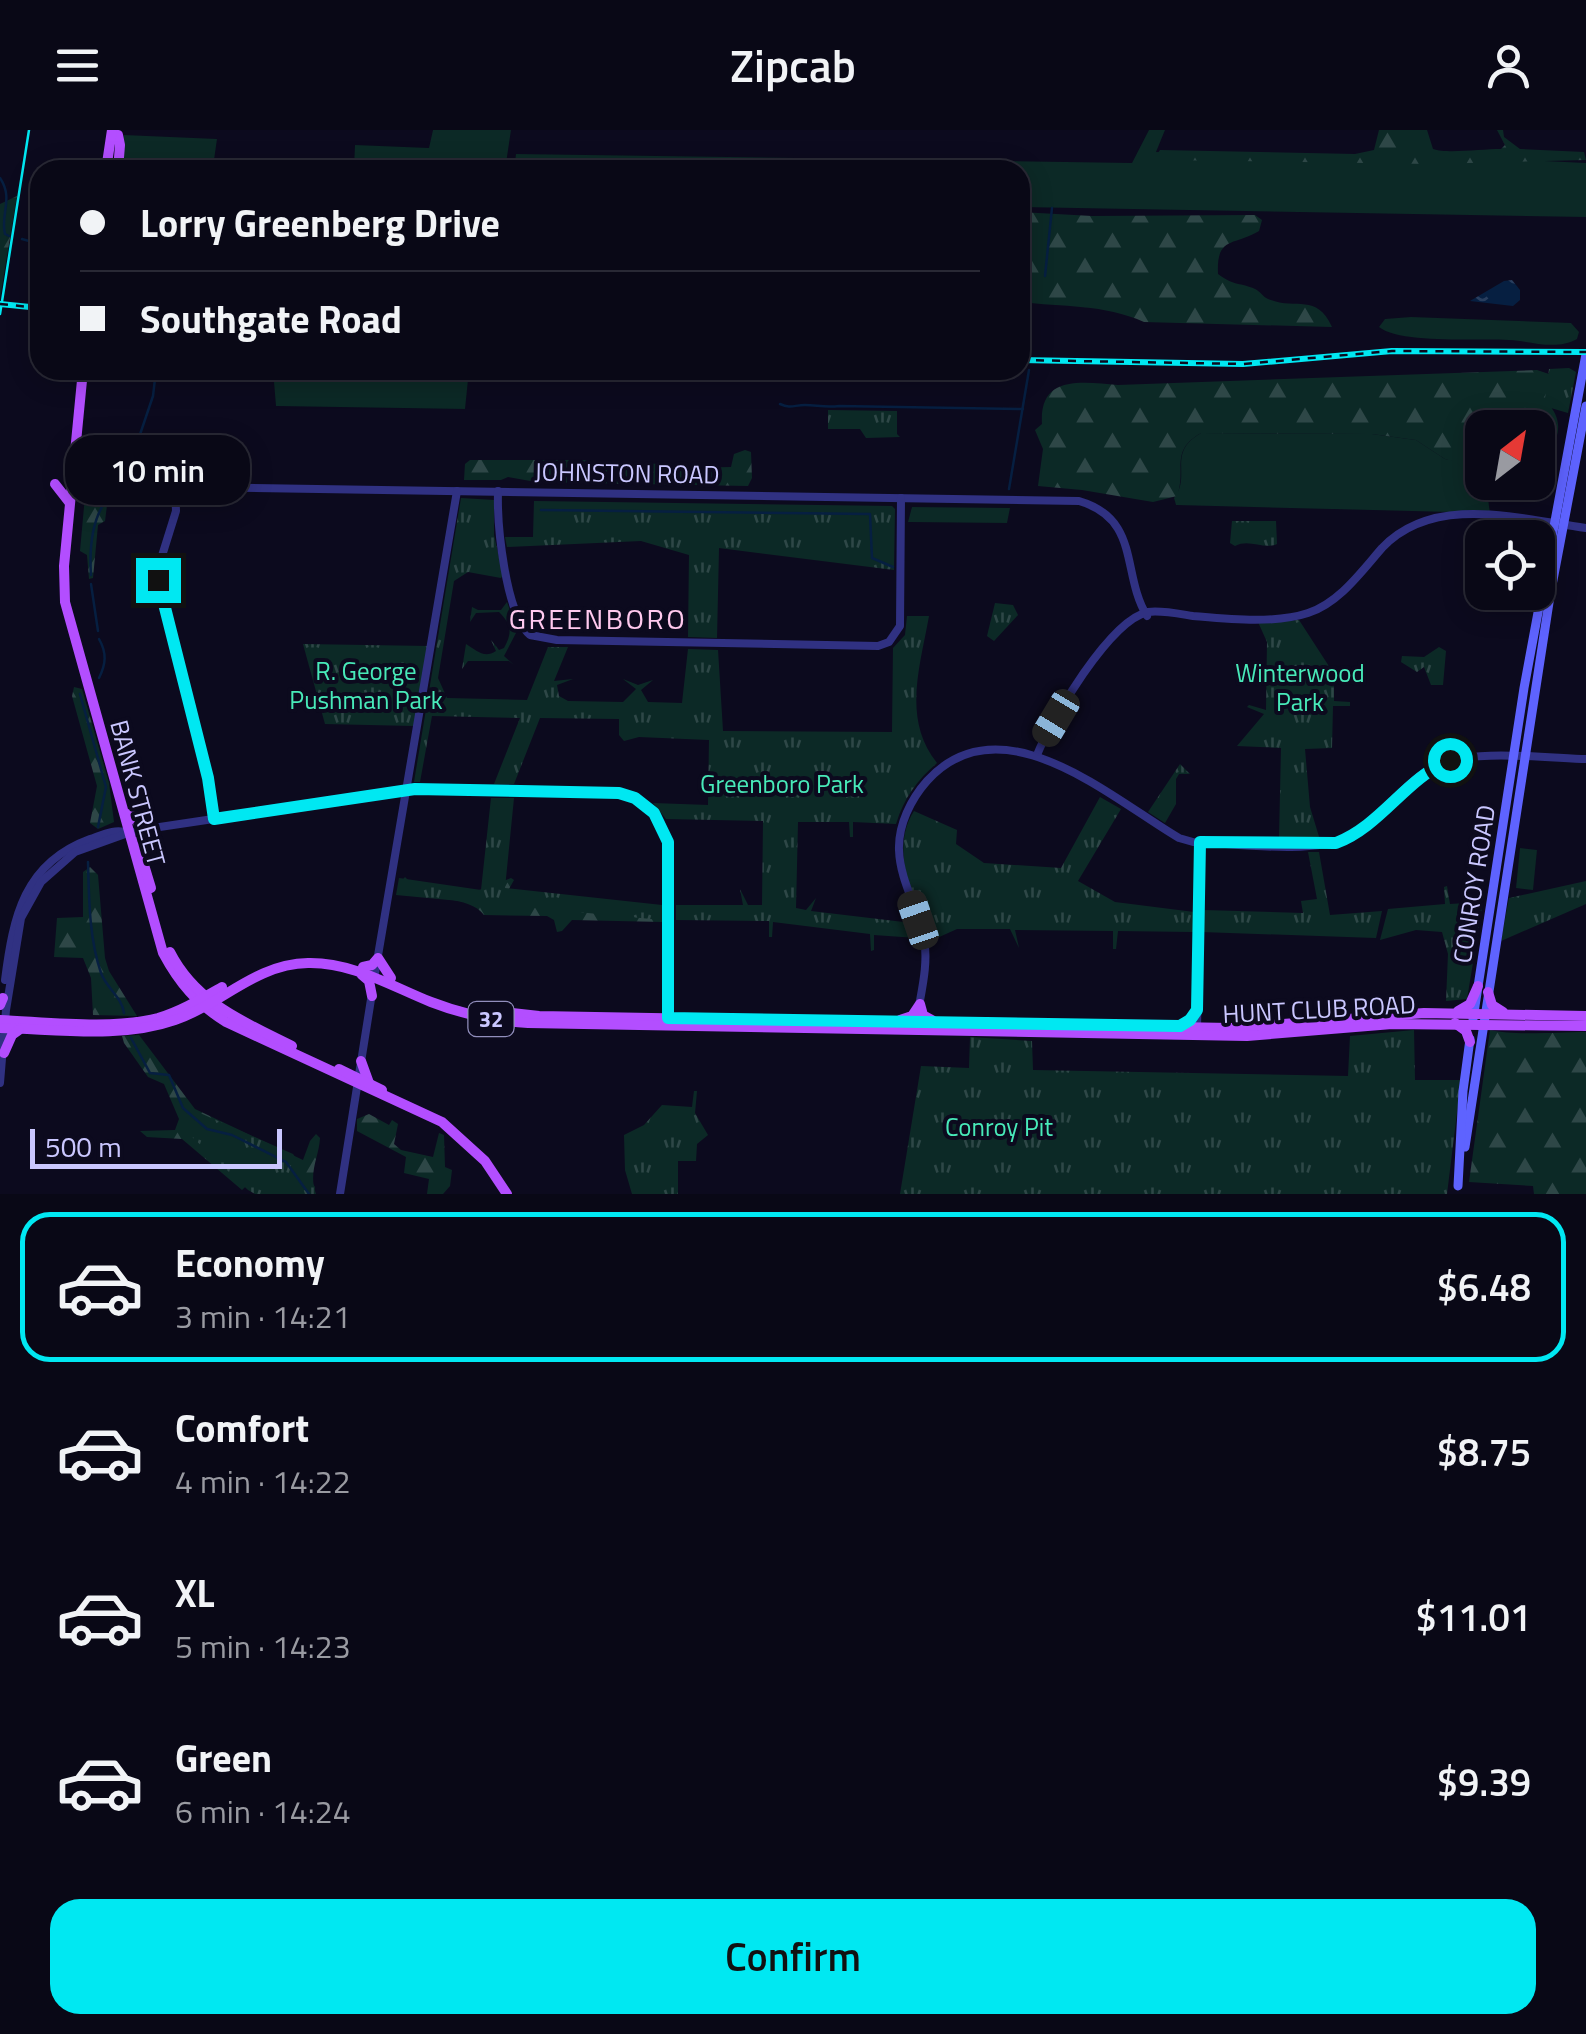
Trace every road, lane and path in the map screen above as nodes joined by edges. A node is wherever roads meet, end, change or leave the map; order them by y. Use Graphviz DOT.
graph roads {
  1 [pos="114,134"];
  2 [pos="110,160"];
  3 [pos="1586,354"];
  4 [pos="85,380"];
  5 [pos="85,380"];
  6 [pos="1586,406"];
  7 [pos="80,470"];
  8 [pos="55,484"];
  9 [pos="75,485"];
  10 [pos="92,485"];
  11 [pos="175,486"];
  12 [pos="457,491"];
  13 [pos="498,491"];
  14 [pos="902,498"];
  15 [pos="70,504"];
  16 [pos="1558,527"];
  17 [pos="1586,530"];
  18 [pos="1147,614"];
  19 [pos="88,678"];
  20 [pos="1037,755"];
  21 [pos="1519,758"];
  22 [pos="1586,759"];
  23 [pos="407,790"];
  24 [pos="126,814"];
  25 [pos="214,819"];
  26 [pos="153,828"];
  27 [pos="126,832"];
  28 [pos="1200,842"];
  29 [pos="12,953"];
  30 [pos="378,958"];
  31 [pos="360,969"];
  32 [pos="375,975"];
  33 [pos="390,981"];
  34 [pos="186,984"];
  35 [pos="236,987"];
  36 [pos="220,988"];
  37 [pos="1483,989"];
  38 [pos="372,996"];
  39 [pos="1,1002"];
  40 [pos="204,1002"];
  41 [pos="920,1004"];
  42 [pos="1197,1010"];
  43 [pos="182,1013"];
  44 [pos="1508,1014"];
  45 [pos="1586,1016"];
  46 [pos="219,1018"];
  47 [pos="1455,1018"];
  48 [pos="1479,1018"];
  49 [pos="668,1022"];
  50 [pos="894,1022"];
  51 [pos="939,1022"];
  52 [pos="2,1023"];
  53 [pos="146,1024"];
  54 [pos="916,1026"];
  55 [pos="1180,1026"];
  56 [pos="1586,1026"];
  57 [pos="22,1028"];
  58 [pos="241,1029"];
  59 [pos="1197,1031"];
  60 [pos="1470,1042"];
  61 [pos="4,1053"];
  62 [pos="304,1056"];
  63 [pos="361,1061"];
  64 [pos="0,1081"];
  65 [pos="360,1082"];
  66 [pos="354,1102"];
  67 [pos="436,1121"];
  68 [pos="481,1138"];
  69 [pos="476,1152"];
  70 [pos="487,1168"];
  71 [pos="1458,1190"];
  72 [pos="340,1194"];
  73 [pos="507,1194"];
  1 -- 2 [label="main road"];
  3 -- 16 [label="main road, CONROY ROAD"];
  4 -- 7 [label="main road, BANK STREET"];
  5 -- 9 [label="main road, BANK STREET"];
  6 -- 16 [label="main road, CONROY ROAD"];
  7 -- 9 [label="main road, BANK STREET"];
  7 -- 10 [label="main road"];
  8 -- 15 [label="main road"];
  9 -- 10 [label="street, JOHNSTON ROAD"];
  9 -- 15 [label="main road, BANK STREET"];
  9 -- 19 [label="main road, BANK STREET"];
  10 -- 11 [label="street, JOHNSTON ROAD"];
  11 -- 12 [label="street, JOHNSTON ROAD"];
  11 -- 25 [label="street"];
  12 -- 13 [label="street, JOHNSTON ROAD"];
  12 -- 23 [label="street"];
  13 -- 14 [label="street, JOHNSTON ROAD"];
  13 -- 14 [label="street"];
  14 -- 18 [label="street, JOHNSTON ROAD"];
  15 -- 19 [label="main road, BANK STREET"];
  16 -- 17 [label="street"];
  16 -- 18 [label="street"];
  16 -- 21 [label="main road, CONROY ROAD"];
  18 -- 20 [label="street"];
  19 -- 24 [label="main road, BANK STREET"];
  20 -- 28 [label="street"];
  20 -- 41 [label="street"];
  21 -- 22 [label="street"];
  21 -- 28 [label="street"];
  21 -- 37 [label="main road, CONROY ROAD"];
  23 -- 25 [label="street"];
  23 -- 30 [label="street"];
  23 -- 49 [label="street"];
  24 -- 26 [label="main road"];
  24 -- 27 [label="main road, BANK STREET"];
  24 -- 27 [label="main road"];
  25 -- 26 [label="street"];
  26 -- 27 [label="street"];
  27 -- 29 [label="street"];
  27 -- 34 [label="main road, BANK STREET"];
  28 -- 42 [label="street"];
  29 -- 39 [label="street"];
  29 -- 52 [label="street"];
  30 -- 31 [label="main road"];
  30 -- 32 [label="street"];
  30 -- 33 [label="main road"];
  31 -- 32 [label="main road, HUNT CLUB ROAD / 32"];
  31 -- 35 [label="main road, HUNT CLUB ROAD / 32"];
  31 -- 36 [label="main road, HUNT CLUB ROAD / 32"];
  31 -- 38 [label="main road"];
  32 -- 33 [label="main road, HUNT CLUB ROAD / 32"];
  32 -- 38 [label="street"];
  33 -- 38 [label="main road"];
  33 -- 49 [label="main road, HUNT CLUB ROAD / 32"];
  34 -- 36 [label="main road"];
  34 -- 40 [label="main road, BANK STREET"];
  34 -- 43 [label="main road"];
  35 -- 40 [label="main road, HUNT CLUB ROAD / 32"];
  35 -- 58 [label="main road"];
  36 -- 40 [label="main road, HUNT CLUB ROAD / 32"];
  37 -- 44 [label="main road"];
  37 -- 47 [label="main road"];
  37 -- 48 [label="main road, CONROY ROAD"];
  38 -- 63 [label="street"];
  39 -- 52 [label="street"];
  40 -- 43 [label="main road, HUNT CLUB ROAD / 32"];
  40 -- 46 [label="main road, BANK STREET"];
  40 -- 58 [label="main road, BANK STREET"];
  41 -- 50 [label="main road"];
  41 -- 51 [label="main road"];
  41 -- 54 [label="street"];
  42 -- 55 [label="main road"];
  42 -- 59 [label="street"];
  43 -- 46 [label="main road"];
  43 -- 53 [label="main road, HUNT CLUB ROAD / 32"];
  44 -- 45 [label="main road, HUNT CLUB ROAD / 32"];
  44 -- 48 [label="main road, HUNT CLUB ROAD / 32"];
  46 -- 58 [label="main road, BANK STREET"];
  47 -- 48 [label="main road, HUNT CLUB ROAD / 32"];
  47 -- 59 [label="main road, HUNT CLUB ROAD / 32"];
  47 -- 60 [label="main road"];
  48 -- 56 [label="main road, HUNT CLUB ROAD / 32"];
  48 -- 60 [label="main road, CONROY ROAD"];
  48 -- 71 [label="main road, CONROY ROAD"];
  49 -- 50 [label="main road, HUNT CLUB ROAD / 32"];
  49 -- 54 [label="main road, HUNT CLUB ROAD / 32"];
  50 -- 54 [label="main road, HUNT CLUB ROAD / 32"];
  51 -- 54 [label="main road, HUNT CLUB ROAD / 32"];
  51 -- 55 [label="main road, HUNT CLUB ROAD / 32"];
  52 -- 53 [label="main road, HUNT CLUB ROAD / 32"];
  52 -- 57 [label="main road, HUNT CLUB ROAD / 32"];
  52 -- 61 [label="street"];
  53 -- 57 [label="main road, HUNT CLUB ROAD / 32"];
  54 -- 59 [label="main road, HUNT CLUB ROAD / 32"];
  55 -- 59 [label="main road, HUNT CLUB ROAD / 32"];
  57 -- 61 [label="main road"];
  58 -- 62 [label="main road, BANK STREET"];
  58 -- 62 [label="main road, BANK STREET"];
  60 -- 71 [label="main road, CONROY ROAD"];
  61 -- 64 [label="street"];
  62 -- 65 [label="main road, BANK STREET"];
  63 -- 65 [label="main road"];
  63 -- 65 [label="main road"];
  65 -- 66 [label="main road"];
  65 -- 67 [label="main road, BANK STREET"];
  66 -- 72 [label="street"];
  67 -- 69 [label="main road, BANK STREET"];
  67 -- 70 [label="main road, BANK STREET"];
  68 -- 69 [label="main road"];
  69 -- 70 [label="main road, BANK STREET"];
  70 -- 73 [label="main road, BANK STREET"];
}
